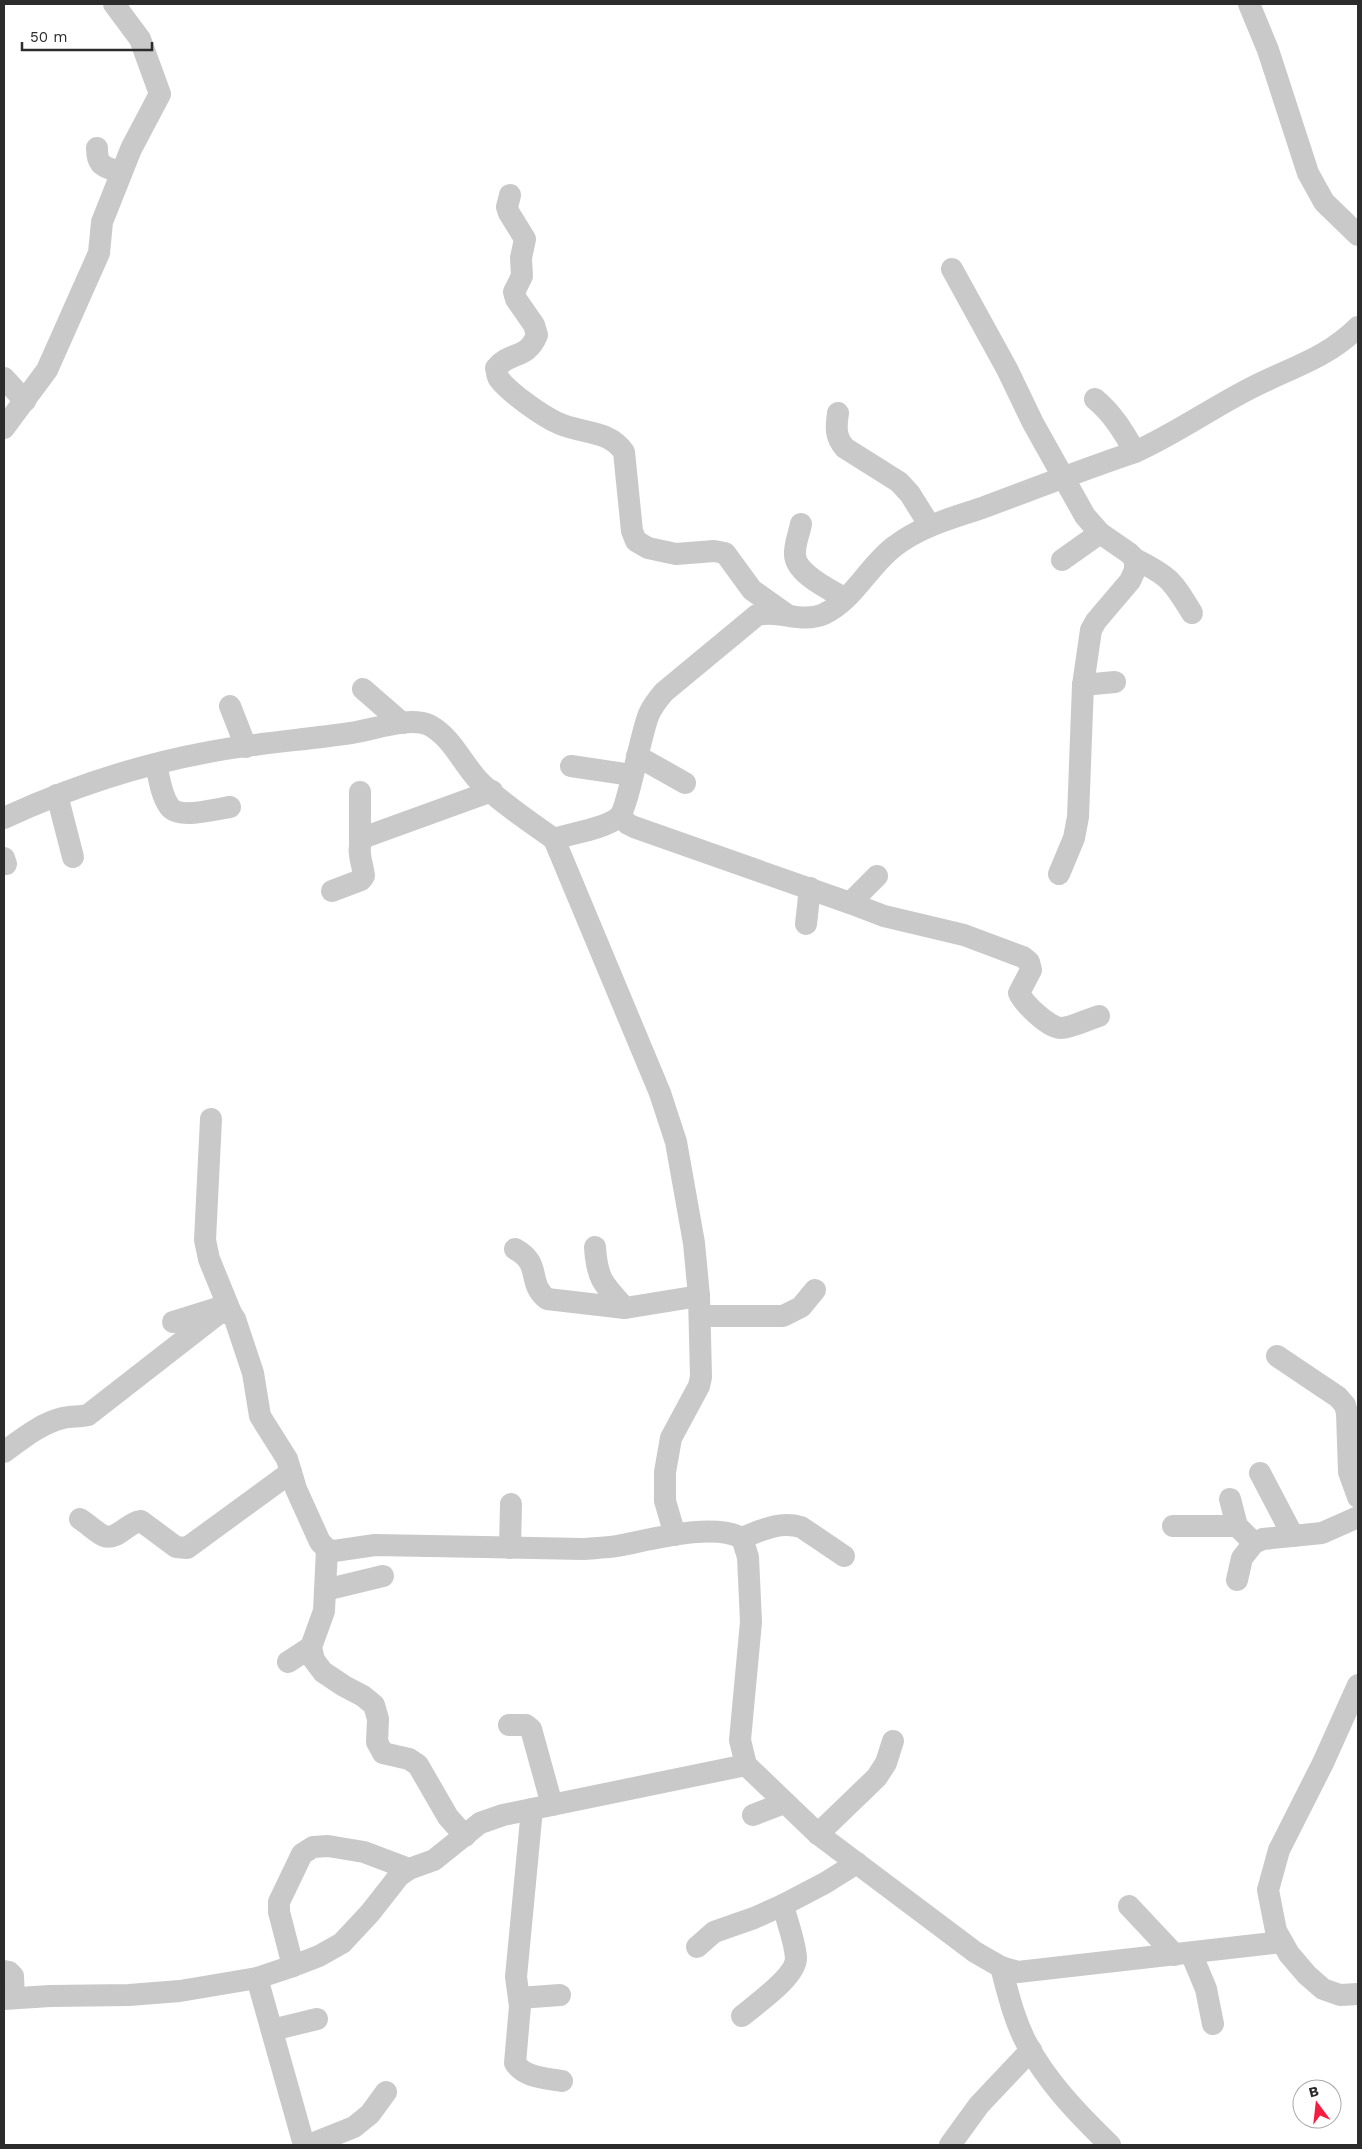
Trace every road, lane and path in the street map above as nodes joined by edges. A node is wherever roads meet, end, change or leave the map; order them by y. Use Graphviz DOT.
graph roads {
  1 [pos="114,4"];
  2 [pos="1249,4"];
  3 [pos="97,148"];
  4 [pos="121,173"];
  5 [pos="510,195"];
  6 [pos="1358,235"];
  7 [pos="952,268"];
  8 [pos="1358,327"];
  9 [pos="4,378"];
  10 [pos="1095,399"];
  11 [pos="25,401"];
  12 [pos="838,413"];
  13 [pos="4,428"];
  14 [pos="1135,452"];
  15 [pos="1062,477"];
  16 [pos="801,524"];
  17 [pos="930,526"];
  18 [pos="1100,533"];
  19 [pos="1135,559"];
  20 [pos="1062,560"];
  21 [pos="844,598"];
  22 [pos="1192,612"];
  23 [pos="792,618"];
  24 [pos="1114,682"];
  25 [pos="1084,685"];
  26 [pos="363,689"];
  27 [pos="230,706"];
  28 [pos="402,723"];
  29 [pos="246,747"];
  30 [pos="156,764"];
  31 [pos="572,766"];
  32 [pos="634,766"];
  33 [pos="685,783"];
  34 [pos="492,791"];
  35 [pos="360,792"];
  36 [pos="57,795"];
  37 [pos="230,807"];
  38 [pos="620,816"];
  39 [pos="4,818"];
  40 [pos="554,839"];
  41 [pos="360,841"];
  42 [pos="74,857"];
  43 [pos="1059,874"];
  44 [pos="877,876"];
  45 [pos="810,888"];
  46 [pos="332,891"];
  47 [pos="850,902"];
  48 [pos="806,924"];
  49 [pos="1099,1016"];
  50 [pos="211,1119"];
  51 [pos="595,1248"];
  52 [pos="515,1249"];
  53 [pos="815,1290"];
  54 [pos="699,1306"];
  55 [pos="625,1308"];
  56 [pos="229,1309"];
  57 [pos="173,1322"];
  58 [pos="1277,1356"];
  59 [pos="273,1381"];
  60 [pos="258,1406"];
  61 [pos="4,1452"];
  62 [pos="291,1472"];
  63 [pos="1260,1473"];
  64 [pos="1358,1497"];
  65 [pos="1230,1499"];
  66 [pos="511,1504"];
  67 [pos="1358,1517"];
  68 [pos="80,1519"];
  69 [pos="1173,1526"];
  70 [pos="1238,1526"];
  71 [pos="675,1534"];
  72 [pos="1293,1536"];
  73 [pos="742,1538"];
  74 [pos="1254,1543"];
  75 [pos="510,1548"];
  76 [pos="327,1549"];
  77 [pos="844,1556"];
  78 [pos="383,1576"];
  79 [pos="1237,1580"];
  80 [pos="326,1590"];
  81 [pos="311,1647"];
  82 [pos="288,1662"];
  83 [pos="1357,1691"];
  84 [pos="509,1725"];
  85 [pos="893,1741"];
  86 [pos="746,1765"];
  87 [pos="784,1803"];
  88 [pos="542,1807"];
  89 [pos="753,1815"];
  90 [pos="818,1834"];
  91 [pos="465,1836"];
  92 [pos="857,1863"];
  93 [pos="409,1869"];
  94 [pos="783,1905"];
  95 [pos="1129,1906"];
  96 [pos="1282,1942"];
  97 [pos="697,1947"];
  98 [pos="1183,1954"];
  99 [pos="293,1966"];
  100 [pos="1001,1968"];
  101 [pos="4,1971"];
  102 [pos="257,1978"];
  103 [pos="1358,1994"];
  104 [pos="560,1995"];
  105 [pos="9,1998"];
  106 [pos="519,1998"];
  107 [pos="742,2016"];
  108 [pos="317,2019"];
  109 [pos="1213,2024"];
  110 [pos="272,2030"];
  111 [pos="1031,2050"];
  112 [pos="562,2081"];
  113 [pos="386,2092"];
  114 [pos="304,2145"];
  115 [pos="309,2145"];
  116 [pos="950,2145"];
  117 [pos="1110,2145"];
  1 -- 4 [label="street"];
  2 -- 6 [label="street"];
  3 -- 4 [label="street"];
  4 -- 11 [label="street"];
  5 -- 23 [label="street"];
  7 -- 15 [label="street"];
  8 -- 14 [label="street"];
  9 -- 11 [label="street"];
  10 -- 14 [label="street"];
  11 -- 13 [label="street"];
  12 -- 17 [label="street"];
  14 -- 15 [label="street"];
  15 -- 17 [label="street"];
  15 -- 18 [label="street"];
  16 -- 21 [label="street"];
  17 -- 21 [label="street"];
  18 -- 19 [label="street"];
  18 -- 20 [label="street"];
  19 -- 22 [label="street"];
  19 -- 25 [label="street"];
  21 -- 23 [label="street"];
  23 -- 32 [label="street"];
  24 -- 25 [label="street"];
  25 -- 43 [label="street"];
  26 -- 28 [label="street"];
  27 -- 29 [label="street"];
  28 -- 29 [label="street"];
  28 -- 34 [label="street"];
  29 -- 30 [label="street"];
  30 -- 36 [label="street"];
  30 -- 37 [label="street"];
  31 -- 32 [label="street"];
  32 -- 33 [label="street"];
  32 -- 38 [label="street"];
  34 -- 40 [label="street"];
  34 -- 41 [label="street"];
  35 -- 41 [label="street"];
  36 -- 39 [label="street"];
  36 -- 42 [label="street"];
  38 -- 40 [label="street"];
  38 -- 45 [label="street"];
  40 -- 54 [label="street"];
  41 -- 46 [label="street"];
  44 -- 47 [label="street"];
  45 -- 47 [label="street"];
  45 -- 48 [label="street"];
  47 -- 49 [label="street"];
  50 -- 56 [label="street"];
  51 -- 55 [label="street"];
  52 -- 55 [label="street"];
  53 -- 54 [label="street"];
  54 -- 55 [label="street"];
  54 -- 71 [label="street"];
  56 -- 57 [label="street"];
  56 -- 60 [label="street"];
  56 -- 61 [label="street"];
  58 -- 64 [label="street"];
  59 -- 60 [label="street"];
  60 -- 62 [label="street"];
  62 -- 68 [label="street"];
  62 -- 76 [label="street"];
  63 -- 72 [label="street"];
  65 -- 70 [label="street"];
  66 -- 75 [label="street"];
  67 -- 72 [label="street"];
  69 -- 70 [label="street"];
  70 -- 74 [label="street"];
  71 -- 73 [label="street"];
  71 -- 75 [label="street"];
  72 -- 74 [label="street"];
  73 -- 77 [label="street"];
  73 -- 86 [label="street"];
  74 -- 79 [label="street"];
  75 -- 76 [label="street"];
  76 -- 80 [label="street"];
  78 -- 80 [label="street"];
  80 -- 81 [label="street"];
  81 -- 82 [label="street"];
  81 -- 91 [label="street"];
  83 -- 96 [label="street"];
  84 -- 88 [label="street"];
  85 -- 90 [label="street"];
  86 -- 87 [label="street"];
  86 -- 88 [label="street"];
  87 -- 89 [label="street"];
  87 -- 90 [label="street"];
  88 -- 91 [label="street"];
  88 -- 106 [label="street"];
  90 -- 92 [label="street"];
  91 -- 93 [label="street"];
  92 -- 94 [label="street"];
  92 -- 100 [label="street"];
  93 -- 99 [label="street"];
  93 -- 99 [label="street"];
  94 -- 97 [label="street"];
  94 -- 107 [label="street"];
  95 -- 98 [label="street"];
  96 -- 98 [label="street"];
  96 -- 103 [label="street"];
  98 -- 100 [label="street"];
  98 -- 109 [label="street"];
  99 -- 102 [label="street"];
  100 -- 111 [label="street"];
  101 -- 105 [label="street"];
  102 -- 105 [label="street"];
  102 -- 110 [label="street"];
  104 -- 106 [label="street"];
  106 -- 112 [label="street"];
  108 -- 110 [label="street"];
  110 -- 114 [label="street"];
  111 -- 116 [label="street"];
  111 -- 117 [label="street"];
  113 -- 115 [label="street"];
}
